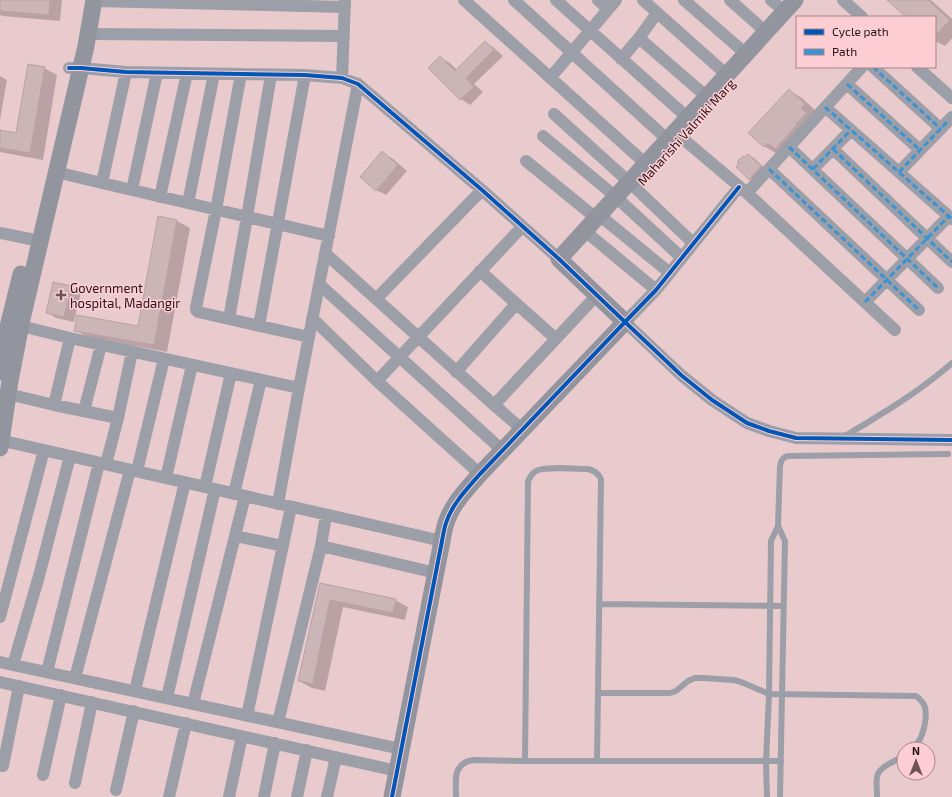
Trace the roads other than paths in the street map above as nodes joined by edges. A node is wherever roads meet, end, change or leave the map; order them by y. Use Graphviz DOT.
graph roads {
  1 [pos="90,0"];
  2 [pos="464,0"];
  3 [pos="514,0"];
  4 [pos="556,0"];
  5 [pos="598,0"];
  6 [pos="643,0"];
  7 [pos="684,0"];
  8 [pos="730,0"];
  9 [pos="772,0"];
  10 [pos="807,0"];
  11 [pos="843,0"];
  12 [pos="345,3"];
  13 [pos="612,4"];
  14 [pos="790,6"];
  15 [pos="657,13"];
  16 [pos="861,16"];
  17 [pos="590,30"];
  18 [pos="766,32"];
  19 [pos="88,34"];
  20 [pos="344,36"];
  21 [pos="639,38"];
  22 [pos="572,52"];
  23 [pos="746,54"];
  24 [pos="621,59"];
  25 [pos="75,68"];
  26 [pos="861,68"];
  27 [pos="874,68"];
  28 [pos="918,68"];
  29 [pos="126,72"];
  30 [pos="157,73"];
  31 [pos="188,74"];
  32 [pos="214,74"];
  33 [pos="241,74"];
  34 [pos="271,74"];
  35 [pos="305,75"];
  36 [pos="727,75"];
  37 [pos="342,78"];
  38 [pos="550,78"];
  39 [pos="358,84"];
  40 [pos="847,84"];
  41 [pos="707,97"];
  42 [pos="952,98"];
  43 [pos="825,107"];
  44 [pos="554,114"];
  45 [pos="952,116"];
  46 [pos="688,118"];
  47 [pos="941,128"];
  48 [pos="851,130"];
  49 [pos="543,136"];
  50 [pos="675,137"];
  51 [pos="789,146"];
  52 [pos="833,149"];
  53 [pos="920,150"];
  54 [pos="526,161"];
  55 [pos="646,164"];
  56 [pos="813,169"];
  57 [pos="768,170"];
  58 [pos="56,172"];
  59 [pos="899,172"];
  60 [pos="102,183"];
  61 [pos="632,185"];
  62 [pos="132,190"];
  63 [pos="482,190"];
  64 [pos="743,190"];
  65 [pos="160,197"];
  66 [pos="619,200"];
  67 [pos="188,203"];
  68 [pos="216,210"];
  69 [pos="247,217"];
  70 [pos="950,218"];
  71 [pos="277,224"];
  72 [pos="596,224"];
  73 [pos="522,227"];
  74 [pos="0,233"];
  75 [pos="329,236"];
  76 [pos="927,238"];
  77 [pos="35,240"];
  78 [pos="693,243"];
  79 [pos="325,253"];
  80 [pos="682,258"];
  81 [pos="907,259"];
  82 [pos="562,262"];
  83 [pos="952,262"];
  84 [pos="480,272"];
  85 [pos="670,272"];
  86 [pos="886,279"];
  87 [pos="319,284"];
  88 [pos="938,288"];
  89 [pos="656,290"];
  90 [pos="597,295"];
  91 [pos="376,299"];
  92 [pos="864,302"];
  93 [pos="516,304"];
  94 [pos="919,310"];
  95 [pos="312,318"];
  96 [pos="229,319"];
  97 [pos="625,322"];
  98 [pos="21,326"];
  99 [pos="260,326"];
  100 [pos="895,330"];
  101 [pos="70,338"];
  102 [pos="309,338"];
  103 [pos="418,338"];
  104 [pos="556,339"];
  105 [pos="101,345"];
  106 [pos="132,352"];
  107 [pos="400,357"];
  108 [pos="164,359"];
  109 [pos="952,363"];
  110 [pos="192,365"];
  111 [pos="0,372"];
  112 [pos="456,372"];
  113 [pos="231,373"];
  114 [pos="261,380"];
  115 [pos="377,381"];
  116 [pos="299,388"];
  117 [pos="8,394"];
  118 [pos="54,404"];
  119 [pos="494,405"];
  120 [pos="84,411"];
  121 [pos="118,418"];
  122 [pos="523,430"];
  123 [pos="842,438"];
  124 [pos="952,440"];
  125 [pos="1,443"];
  126 [pos="44,450"];
  127 [pos="502,450"];
  128 [pos="948,454"];
  129 [pos="70,456"];
  130 [pos="103,463"];
  131 [pos="134,470"];
  132 [pos="480,474"];
  133 [pos="166,478"];
  134 [pos="185,482"];
  135 [pos="210,488"];
  136 [pos="239,495"];
  137 [pos="278,504"];
  138 [pos="291,507"];
  139 [pos="326,515"];
  140 [pos="778,526"];
  141 [pos="235,536"];
  142 [pos="442,541"];
  143 [pos="283,546"];
  144 [pos="321,546"];
  145 [pos="436,573"];
  146 [pos="599,604"];
  147 [pos="770,605"];
  148 [pos="784,606"];
  149 [pos="0,617"];
  150 [pos="0,662"];
  151 [pos="13,665"];
  152 [pos="47,672"];
  153 [pos="75,678"];
  154 [pos="0,682"];
  155 [pos="19,686"];
  156 [pos="135,691"];
  157 [pos="598,692"];
  158 [pos="782,693"];
  159 [pos="769,694"];
  160 [pos="61,695"];
  161 [pos="167,698"];
  162 [pos="92,702"];
  163 [pos="193,704"];
  164 [pos="134,711"];
  165 [pos="247,716"];
  166 [pos="278,722"];
  167 [pos="186,723"];
  168 [pos="242,736"];
  169 [pos="919,741"];
  170 [pos="275,743"];
  171 [pos="401,749"];
  172 [pos="306,750"];
  173 [pos="336,757"];
  174 [pos="896,760"];
  175 [pos="525,761"];
  176 [pos="597,761"];
  177 [pos="780,761"];
  178 [pos="766,762"];
  179 [pos="3,766"];
  180 [pos="397,771"];
  181 [pos="44,775"];
  182 [pos="75,783"];
  183 [pos="116,790"];
  184 [pos="168,797"];
  185 [pos="229,797"];
  186 [pos="264,797"];
  187 [pos="297,797"];
  188 [pos="327,797"];
  189 [pos="392,797"];
  190 [pos="456,797"];
  191 [pos="767,797"];
  192 [pos="780,797"];
  193 [pos="877,797"];
  1 -- 12 [label="street"];
  1 -- 19 [label="street"];
  1 -- 25 [label="street"];
  2 -- 38 [label="street"];
  3 -- 22 [label="street"];
  4 -- 17 [label="street"];
  5 -- 13 [label="street"];
  6 -- 15 [label="street"];
  7 -- 23 [label="street"];
  8 -- 18 [label="street"];
  9 -- 14 [label="street"];
  10 -- 50 [label="street, Maharishi Valmiki Marg"];
  11 -- 16 [label="street"];
  12 -- 20 [label="street"];
  13 -- 17 [label="street"];
  14 -- 18 [label="street, Maharishi Valmiki Marg"];
  15 -- 21 [label="street"];
  15 -- 36 [label="street"];
  17 -- 22 [label="street"];
  17 -- 24 [label="street"];
  18 -- 23 [label="street, Maharishi Valmiki Marg"];
  19 -- 20 [label="street"];
  19 -- 25 [label="street"];
  20 -- 37 [label="street"];
  21 -- 24 [label="street"];
  21 -- 41 [label="street"];
  22 -- 38 [label="street"];
  22 -- 50 [label="street"];
  23 -- 36 [label="street, Maharishi Valmiki Marg"];
  24 -- 46 [label="street"];
  25 -- 29 [label="street"];
  25 -- 58 [label="street"];
  25 -- 77 [label="street"];
  26 -- 40 [label="street"];
  27 -- 47 [label="street"];
  28 -- 42 [label="street"];
  29 -- 30 [label="street"];
  29 -- 60 [label="street"];
  30 -- 31 [label="street"];
  30 -- 62 [label="street"];
  31 -- 32 [label="street"];
  31 -- 65 [label="street"];
  32 -- 33 [label="street"];
  32 -- 67 [label="street"];
  33 -- 34 [label="street"];
  33 -- 68 [label="street"];
  34 -- 35 [label="street"];
  34 -- 69 [label="street"];
  35 -- 37 [label="street"];
  35 -- 71 [label="street"];
  36 -- 41 [label="street, Maharishi Valmiki Marg"];
  37 -- 39 [label="street"];
  38 -- 55 [label="street"];
  39 -- 63 [label="street"];
  39 -- 75 [label="street"];
  40 -- 43 [label="street"];
  40 -- 53 [label="street"];
  41 -- 46 [label="street, Maharishi Valmiki Marg"];
  43 -- 48 [label="street"];
  43 -- 51 [label="street"];
  44 -- 61 [label="street"];
  45 -- 47 [label="street"];
  46 -- 50 [label="street, Maharishi Valmiki Marg"];
  47 -- 53 [label="street"];
  48 -- 52 [label="street"];
  48 -- 59 [label="street"];
  49 -- 66 [label="street"];
  50 -- 55 [label="street, Maharishi Valmiki Marg"];
  50 -- 61 [label="street, Maharishi Valmiki Marg"];
  50 -- 64 [label="street"];
  51 -- 56 [label="street"];
  51 -- 57 [label="street"];
  52 -- 56 [label="street"];
  52 -- 76 [label="street"];
  53 -- 59 [label="street"];
  54 -- 72 [label="street"];
  55 -- 61 [label="street, Maharishi Valmiki Marg"];
  56 -- 81 [label="street"];
  57 -- 64 [label="street"];
  57 -- 86 [label="street"];
  58 -- 60 [label="street"];
  58 -- 77 [label="street"];
  59 -- 70 [label="street"];
  60 -- 62 [label="street"];
  61 -- 66 [label="street, Maharishi Valmiki Marg"];
  61 -- 78 [label="street"];
  62 -- 65 [label="street"];
  63 -- 73 [label="street"];
  63 -- 91 [label="street"];
  64 -- 78 [label="street"];
  64 -- 92 [label="street"];
  65 -- 67 [label="street"];
  66 -- 72 [label="street, Maharishi Valmiki Marg"];
  66 -- 80 [label="street"];
  67 -- 68 [label="street"];
  68 -- 69 [label="street"];
  68 -- 96 [label="street"];
  69 -- 71 [label="street"];
  69 -- 96 [label="street"];
  70 -- 76 [label="street"];
  71 -- 75 [label="street"];
  71 -- 99 [label="street"];
  72 -- 82 [label="street, Maharishi Valmiki Marg"];
  72 -- 85 [label="street"];
  72 -- 89 [label="street"];
  73 -- 82 [label="street"];
  73 -- 84 [label="street"];
  74 -- 77 [label="street"];
  75 -- 79 [label="street"];
  76 -- 81 [label="street"];
  76 -- 83 [label="street"];
  77 -- 98 [label="street"];
  77 -- 111 [label="street"];
  78 -- 80 [label="street"];
  79 -- 87 [label="street"];
  79 -- 91 [label="street"];
  80 -- 85 [label="street"];
  81 -- 86 [label="street"];
  81 -- 88 [label="street"];
  82 -- 90 [label="street"];
  84 -- 93 [label="street"];
  84 -- 103 [label="street"];
  85 -- 89 [label="street"];
  86 -- 92 [label="street"];
  86 -- 94 [label="street"];
  87 -- 95 [label="street"];
  87 -- 107 [label="street"];
  89 -- 97 [label="street"];
  90 -- 97 [label="street"];
  90 -- 104 [label="street"];
  91 -- 103 [label="street"];
  92 -- 100 [label="street"];
  93 -- 104 [label="street"];
  93 -- 112 [label="street"];
  95 -- 102 [label="street"];
  95 -- 115 [label="street"];
  96 -- 99 [label="street"];
  97 -- 122 [label="street"];
  97 -- 123 [label="street"];
  98 -- 101 [label="street"];
  98 -- 117 [label="street"];
  99 -- 102 [label="street"];
  101 -- 105 [label="street"];
  101 -- 118 [label="street"];
  102 -- 116 [label="street"];
  103 -- 107 [label="street"];
  103 -- 112 [label="street"];
  104 -- 119 [label="street"];
  105 -- 106 [label="street"];
  105 -- 120 [label="street"];
  106 -- 108 [label="street"];
  106 -- 121 [label="street"];
  107 -- 115 [label="street"];
  107 -- 127 [label="street"];
  108 -- 110 [label="street"];
  108 -- 131 [label="street"];
  109 -- 123 [label="lane"];
  110 -- 113 [label="street"];
  110 -- 133 [label="street"];
  112 -- 119 [label="street"];
  113 -- 114 [label="street"];
  113 -- 135 [label="street"];
  114 -- 116 [label="street"];
  114 -- 136 [label="street"];
  115 -- 132 [label="street"];
  116 -- 137 [label="street"];
  117 -- 118 [label="street"];
  117 -- 125 [label="street"];
  118 -- 120 [label="street"];
  119 -- 122 [label="street"];
  120 -- 121 [label="street"];
  121 -- 130 [label="street"];
  122 -- 127 [label="street"];
  123 -- 124 [label="street"];
  125 -- 126 [label="street"];
  126 -- 129 [label="street"];
  126 -- 149 [label="street"];
  127 -- 132 [label="street"];
  128 -- 140 [label="lane"];
  129 -- 130 [label="street"];
  129 -- 151 [label="street"];
  130 -- 131 [label="street"];
  130 -- 152 [label="street"];
  131 -- 133 [label="street"];
  131 -- 153 [label="street"];
  132 -- 142 [label="street"];
  133 -- 134 [label="street"];
  134 -- 135 [label="street"];
  134 -- 156 [label="street"];
  135 -- 136 [label="street"];
  135 -- 161 [label="street"];
  136 -- 137 [label="street"];
  136 -- 141 [label="street"];
  137 -- 138 [label="street"];
  138 -- 139 [label="street"];
  138 -- 143 [label="street"];
  139 -- 142 [label="street"];
  139 -- 144 [label="street"];
  140 -- 147 [label="lane"];
  140 -- 148 [label="lane"];
  141 -- 143 [label="street"];
  141 -- 163 [label="street"];
  142 -- 145 [label="street"];
  143 -- 165 [label="street"];
  144 -- 145 [label="street"];
  144 -- 166 [label="street"];
  145 -- 171 [label="street"];
  146 -- 147 [label="lane"];
  146 -- 157 [label="lane"];
  146 -- 175 [label="lane"];
  147 -- 148 [label="lane"];
  147 -- 159 [label="lane"];
  148 -- 158 [label="lane"];
  150 -- 151 [label="street"];
  151 -- 152 [label="street"];
  152 -- 153 [label="street"];
  153 -- 156 [label="street"];
  154 -- 155 [label="street"];
  155 -- 160 [label="street"];
  155 -- 179 [label="street"];
  156 -- 161 [label="street"];
  157 -- 159 [label="lane"];
  157 -- 176 [label="lane"];
  158 -- 159 [label="lane"];
  158 -- 169 [label="lane"];
  158 -- 177 [label="lane"];
  159 -- 178 [label="lane"];
  160 -- 162 [label="street"];
  160 -- 181 [label="street"];
  161 -- 163 [label="street"];
  162 -- 164 [label="street"];
  162 -- 182 [label="street"];
  163 -- 165 [label="street"];
  164 -- 167 [label="street"];
  164 -- 183 [label="street"];
  165 -- 166 [label="street"];
  166 -- 171 [label="street"];
  167 -- 168 [label="street"];
  167 -- 184 [label="street"];
  168 -- 170 [label="street"];
  168 -- 185 [label="street"];
  170 -- 172 [label="street"];
  170 -- 186 [label="street"];
  171 -- 180 [label="street"];
  172 -- 173 [label="street"];
  172 -- 187 [label="street"];
  173 -- 180 [label="street"];
  173 -- 188 [label="street"];
  174 -- 193 [label="lane"];
  175 -- 176 [label="lane"];
  175 -- 190 [label="lane"];
  176 -- 178 [label="lane"];
  177 -- 178 [label="lane"];
  177 -- 192 [label="lane"];
  178 -- 191 [label="lane"];
  180 -- 189 [label="street"];
}
